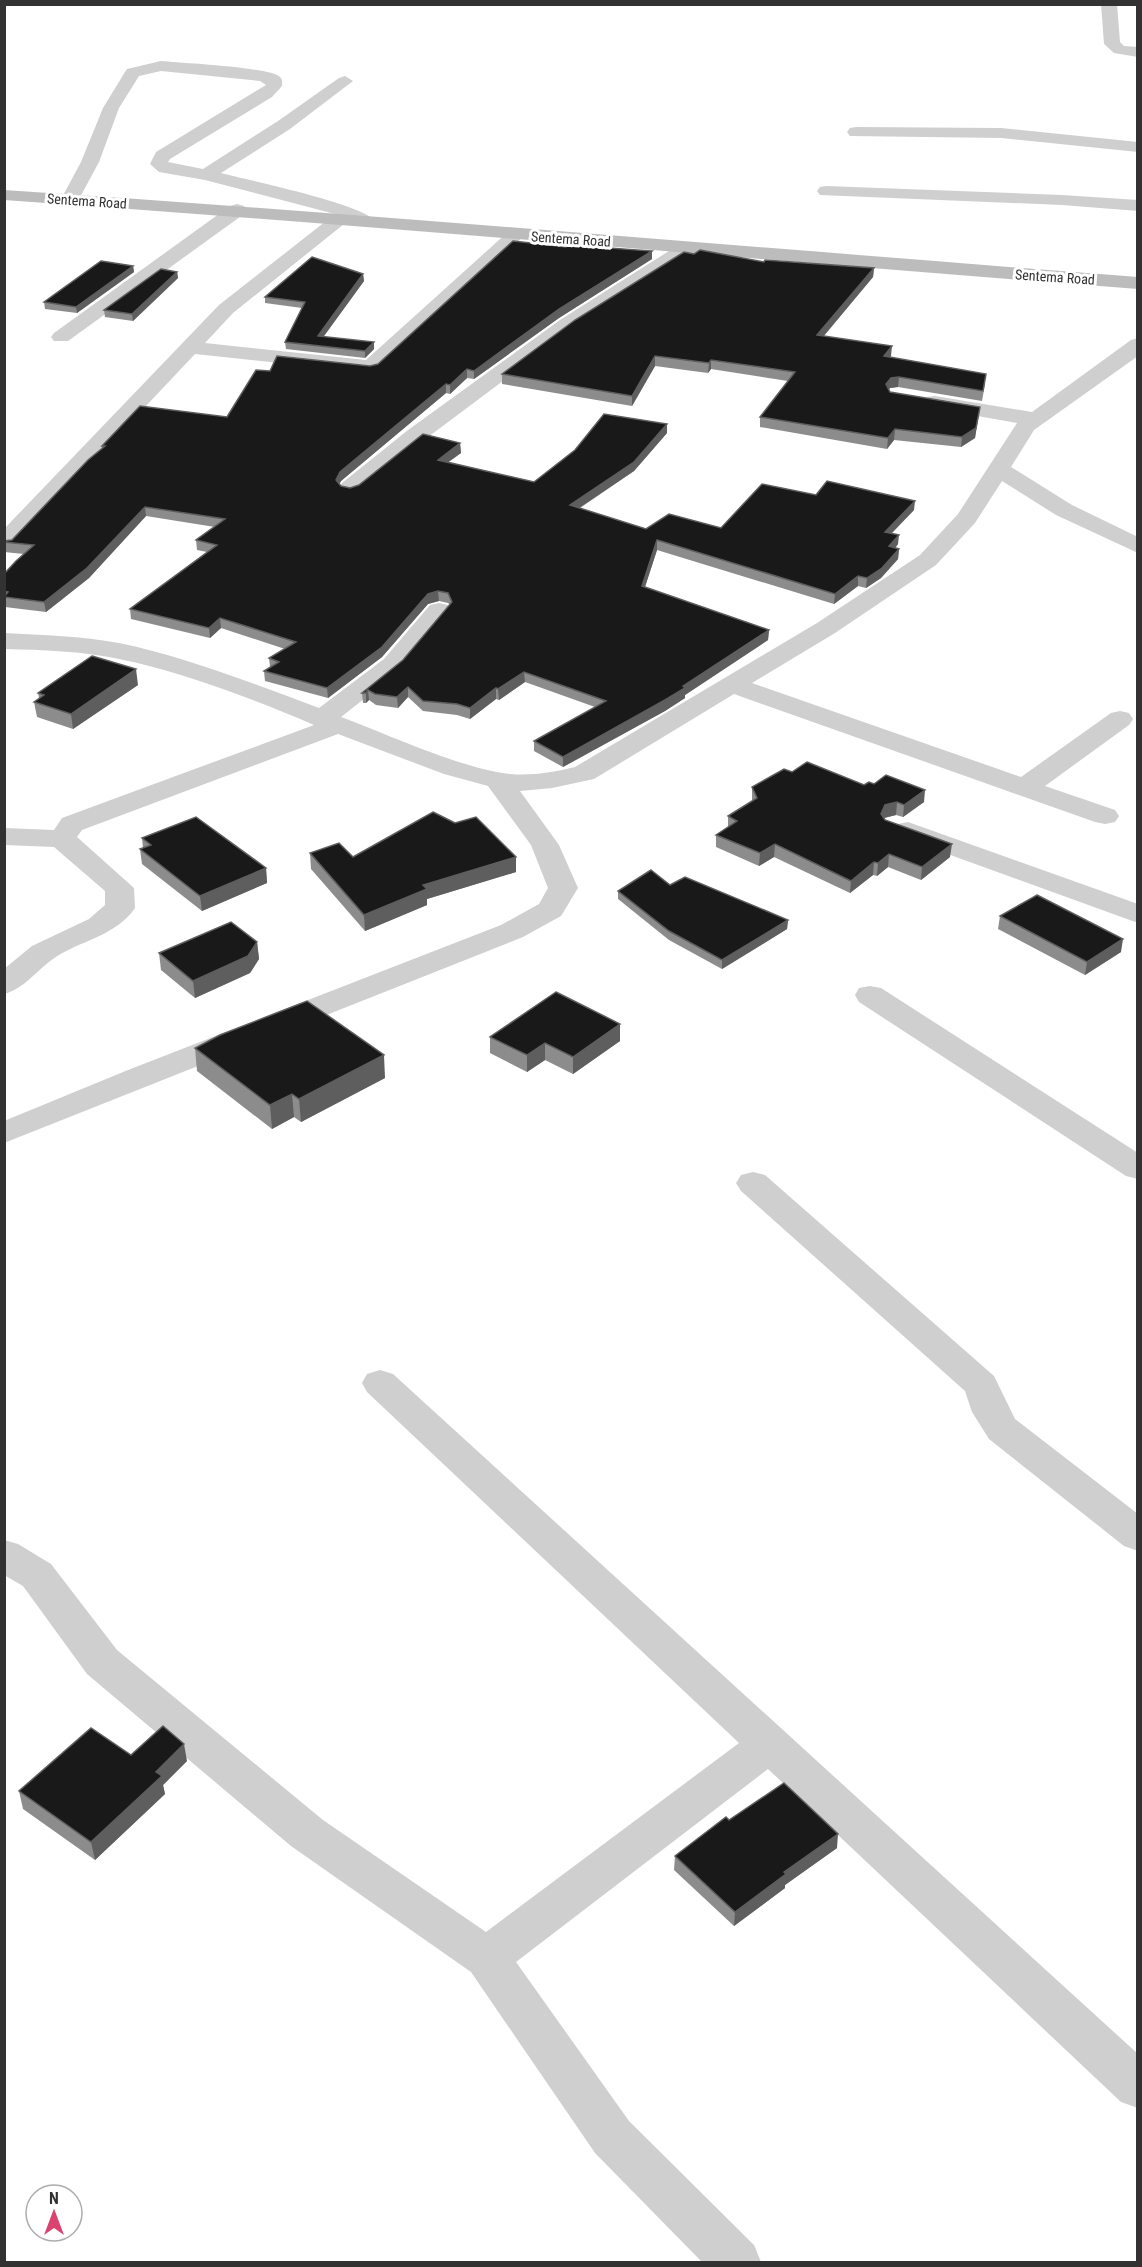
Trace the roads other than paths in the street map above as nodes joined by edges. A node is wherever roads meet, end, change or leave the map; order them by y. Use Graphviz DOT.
graph roads {
  1 [pos="1108,4"];
  2 [pos="1137,52"];
  3 [pos="345,81"];
  4 [pos="856,132"];
  5 [pos="1137,147"];
  6 [pos="206,175"];
  7 [pos="826,191"];
  8 [pos="4,195"];
  9 [pos="69,201"];
  10 [pos="1137,206"];
  11 [pos="237,210"];
  12 [pos="341,218"];
  13 [pos="366,221"];
  14 [pos="516,235"];
  15 [pos="687,248"];
  16 [pos="1137,283"];
  17 [pos="60,337"];
  18 [pos="1137,344"];
  19 [pos="189,347"];
  20 [pos="1109,366"];
  21 [pos="1137,372"];
  22 [pos="909,398"];
  23 [pos="1035,419"];
  24 [pos="999,469"];
  25 [pos="350,489"];
  26 [pos="4,543"];
  27 [pos="1137,546"];
  28 [pos="439,610"];
  29 [pos="4,641"];
  30 [pos="732,685"];
  31 [pos="1120,719"];
  32 [pos="330,722"];
  33 [pos="498,780"];
  34 [pos="1024,788"];
  35 [pos="1105,816"];
  36 [pos="896,825"];
  37 [pos="4,836"];
  38 [pos="62,839"];
  39 [pos="1137,914"];
  40 [pos="4,985"];
  41 [pos="870,995"];
  42 [pos="4,1133"];
  43 [pos="1137,1168"];
  44 [pos="753,1183"];
  45 [pos="380,1383"];
  46 [pos="1137,1536"];
  47 [pos="4,1555"];
  48 [pos="769,1744"];
  49 [pos="487,1958"];
  50 [pos="1137,2086"];
  51 [pos="736,2262"];
  1 -- 2 [label="street"];
  3 -- 6 [label="street"];
  4 -- 5 [label="street"];
  6 -- 9 [label="street"];
  6 -- 13 [label="street"];
  7 -- 10 [label="street"];
  8 -- 9 [label="main road, Sentema Road"];
  9 -- 11 [label="main road, Sentema Road"];
  11 -- 12 [label="main road, Sentema Road"];
  11 -- 17 [label="street"];
  12 -- 13 [label="main road, Sentema Road"];
  12 -- 19 [label="street"];
  13 -- 14 [label="main road, Sentema Road"];
  14 -- 15 [label="main road, Sentema Road"];
  14 -- 19 [label="street"];
  15 -- 16 [label="main road, Sentema Road"];
  15 -- 25 [label="street"];
  18 -- 20 [label="street"];
  19 -- 26 [label="street"];
  20 -- 21 [label="street"];
  20 -- 23 [label="street"];
  22 -- 23 [label="street"];
  23 -- 24 [label="street"];
  24 -- 27 [label="street"];
  24 -- 30 [label="street"];
  28 -- 32 [label="street"];
  29 -- 32 [label="street"];
  30 -- 33 [label="street"];
  30 -- 34 [label="street"];
  31 -- 34 [label="street"];
  32 -- 33 [label="street"];
  32 -- 38 [label="street"];
  33 -- 42 [label="street"];
  34 -- 35 [label="street"];
  36 -- 39 [label="street"];
  37 -- 38 [label="street"];
  38 -- 40 [label="street"];
  41 -- 43 [label="street"];
  44 -- 46 [label="street"];
  45 -- 48 [label="street"];
  47 -- 49 [label="street"];
  48 -- 49 [label="street"];
  48 -- 50 [label="street"];
  49 -- 51 [label="street"];
}
